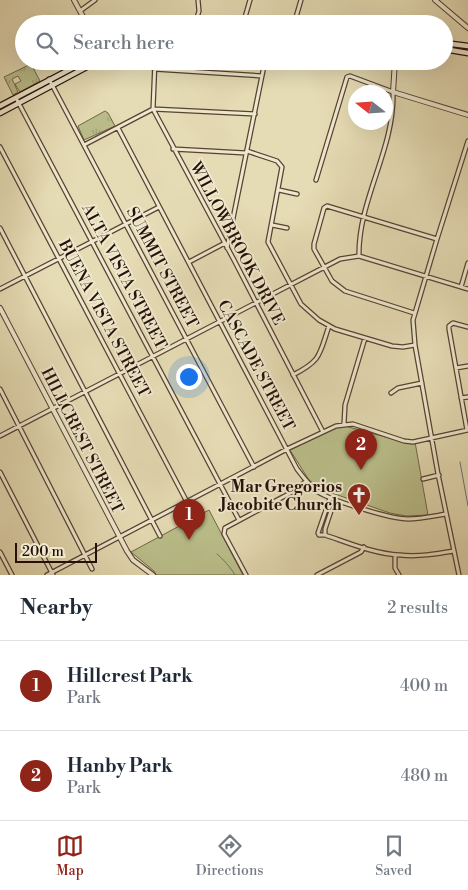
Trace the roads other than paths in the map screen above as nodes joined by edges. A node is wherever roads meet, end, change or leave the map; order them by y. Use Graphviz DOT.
graph roads {
  1 [pos="74,0"];
  2 [pos="95,0"];
  3 [pos="198,0"];
  4 [pos="250,0"];
  5 [pos="301,0"];
  6 [pos="435,0"];
  7 [pos="80,11"];
  8 [pos="82,15"];
  9 [pos="198,15"];
  10 [pos="246,15"];
  11 [pos="297,15"];
  12 [pos="453,15"];
  13 [pos="453,15"];
  14 [pos="468,28"];
  15 [pos="453,44"];
  16 [pos="468,46"];
  17 [pos="453,51"];
  18 [pos="468,53"];
  19 [pos="68,70"];
  20 [pos="81,70"];
  21 [pos="154,70"];
  22 [pos="169,70"];
  23 [pos="263,70"];
  24 [pos="394,70"];
  25 [pos="262,76"];
  26 [pos="50,79"];
  27 [pos="52,85"];
  28 [pos="374,85"];
  29 [pos="393,92"];
  30 [pos="16,98"];
  31 [pos="18,103"];
  32 [pos="0,106"];
  33 [pos="153,109"];
  34 [pos="0,112"];
  35 [pos="255,114"];
  36 [pos="468,115"];
  37 [pos="118,128"];
  38 [pos="389,130"];
  39 [pos="468,141"];
  40 [pos="84,145"];
  41 [pos="0,147"];
  42 [pos="173,148"];
  43 [pos="246,152"];
  44 [pos="316,180"];
  45 [pos="279,190"];
  46 [pos="298,194"];
  47 [pos="159,207"];
  48 [pos="363,217"];
  49 [pos="126,223"];
  50 [pos="272,225"];
  51 [pos="0,228"];
  52 [pos="287,228"];
  53 [pos="437,239"];
  54 [pos="92,241"];
  55 [pos="225,243"];
  56 [pos="227,248"];
  57 [pos="359,256"];
  58 [pos="59,259"];
  59 [pos="189,262"];
  60 [pos="468,263"];
  61 [pos="324,266"];
  62 [pos="24,276"];
  63 [pos="426,276"];
  64 [pos="290,284"];
  65 [pos="461,287"];
  66 [pos="0,289"];
  67 [pos="468,289"];
  68 [pos="256,302"];
  69 [pos="0,308"];
  70 [pos="414,312"];
  71 [pos="219,321"];
  72 [pos="329,326"];
  73 [pos="468,327"];
  74 [pos="186,338"];
  75 [pos="365,338"];
  76 [pos="415,345"];
  77 [pos="153,356"];
  78 [pos="468,366"];
  79 [pos="456,368"];
  80 [pos="119,373"];
  81 [pos="293,375"];
  82 [pos="422,383"];
  83 [pos="0,389"];
  84 [pos="84,392"];
  85 [pos="391,393"];
  86 [pos="462,398"];
  87 [pos="468,398"];
  88 [pos="52,408"];
  89 [pos="344,424"];
  90 [pos="19,426"];
  91 [pos="468,430"];
  92 [pos="323,432"];
  93 [pos="0,436"];
  94 [pos="432,437"];
  95 [pos="287,449"];
  96 [pos="254,467"];
  97 [pos="0,472"];
  98 [pos="439,475"];
  99 [pos="423,478"];
  100 [pos="306,481"];
  101 [pos="220,484"];
  102 [pos="330,498"];
  103 [pos="335,499"];
  104 [pos="187,502"];
  105 [pos="446,514"];
  106 [pos="239,520"];
  107 [pos="152,521"];
  108 [pos="325,535"];
  109 [pos="160,536"];
  110 [pos="119,537"];
  111 [pos="364,547"];
  112 [pos="454,551"];
  113 [pos="0,552"];
  114 [pos="395,555"];
  115 [pos="85,556"];
  116 [pos="92,569"];
  117 [pos="53,574"];
  118 [pos="12,575"];
  119 [pos="47,575"];
  120 [pos="154,575"];
  121 [pos="246,575"];
  122 [pos="316,575"];
  123 [pos="399,575"];
  124 [pos="459,575"];
  1 -- 7 [label="street"];
  2 -- 7 [label="street"];
  3 -- 9 [label="street"];
  4 -- 10 [label="street"];
  5 -- 11 [label="street"];
  6 -- 12 [label="street"];
  7 -- 8 [label="street"];
  13 -- 14 [label="street"];
  15 -- 16 [label="main road"];
  17 -- 18 [label="main road"];
  19 -- 26 [label="main road"];
  20 -- 27 [label="main road"];
  21 -- 33 [label="street, WILLOWBROOK DRIVE"];
  22 -- 25 [label="street"];
  23 -- 25 [label="street"];
  24 -- 29 [label="street"];
  25 -- 35 [label="street"];
  26 -- 27 [label="street, SUMMIT STREET"];
  26 -- 30 [label="main road"];
  27 -- 31 [label="main road"];
  27 -- 40 [label="street, SUMMIT STREET"];
  28 -- 44 [label="street"];
  29 -- 36 [label="street"];
  30 -- 31 [label="street, ALTA VISTA STREET"];
  30 -- 32 [label="main road"];
  31 -- 34 [label="main road"];
  31 -- 54 [label="street, ALTA VISTA STREET"];
  33 -- 35 [label="street"];
  33 -- 37 [label="street"];
  33 -- 42 [label="street, WILLOWBROOK DRIVE"];
  35 -- 43 [label="street"];
  37 -- 40 [label="street"];
  37 -- 47 [label="street, CASCADE STREET"];
  38 -- 48 [label="street"];
  39 -- 53 [label="street"];
  40 -- 49 [label="street, SUMMIT STREET"];
  41 -- 58 [label="street, BUENA VISTA STREET"];
  42 -- 43 [label="street"];
  42 -- 55 [label="street, WILLOWBROOK DRIVE"];
  43 -- 45 [label="street"];
  43 -- 56 [label="street"];
  45 -- 46 [label="street"];
  45 -- 50 [label="street"];
  47 -- 49 [label="street"];
  47 -- 59 [label="street, CASCADE STREET"];
  48 -- 53 [label="street"];
  48 -- 57 [label="street"];
  48 -- 61 [label="street"];
  49 -- 54 [label="street"];
  49 -- 74 [label="street, SUMMIT STREET"];
  50 -- 52 [label="street"];
  50 -- 64 [label="street"];
  51 -- 62 [label="street"];
  53 -- 63 [label="street"];
  54 -- 58 [label="street"];
  54 -- 77 [label="street, ALTA VISTA STREET"];
  55 -- 56 [label="street, WILLOWBROOK DRIVE"];
  55 -- 59 [label="street"];
  56 -- 68 [label="street, WILLOWBROOK DRIVE"];
  57 -- 61 [label="street"];
  57 -- 63 [label="street"];
  58 -- 62 [label="street"];
  58 -- 80 [label="street, BUENA VISTA STREET"];
  59 -- 71 [label="street, CASCADE STREET"];
  60 -- 65 [label="street"];
  61 -- 64 [label="street"];
  61 -- 70 [label="street"];
  62 -- 66 [label="street"];
  62 -- 84 [label="street"];
  63 -- 65 [label="street"];
  63 -- 70 [label="street"];
  64 -- 68 [label="street"];
  64 -- 72 [label="street"];
  65 -- 67 [label="street"];
  68 -- 71 [label="street"];
  68 -- 81 [label="street, WILLOWBROOK DRIVE"];
  69 -- 88 [label="street, HILLCREST STREET"];
  70 -- 76 [label="street"];
  71 -- 74 [label="street"];
  71 -- 95 [label="street, CASCADE STREET"];
  72 -- 75 [label="street"];
  72 -- 81 [label="street"];
  73 -- 79 [label="street"];
  74 -- 77 [label="street"];
  74 -- 96 [label="street, SUMMIT STREET"];
  75 -- 76 [label="street"];
  75 -- 89 [label="street"];
  76 -- 82 [label="street"];
  77 -- 80 [label="street"];
  77 -- 101 [label="street, ALTA VISTA STREET"];
  78 -- 79 [label="street"];
  79 -- 86 [label="street"];
  80 -- 84 [label="street"];
  80 -- 104 [label="street, BUENA VISTA STREET"];
  81 -- 92 [label="street, WILLOWBROOK DRIVE"];
  82 -- 85 [label="street"];
  82 -- 94 [label="street"];
  83 -- 90 [label="street"];
  84 -- 88 [label="street"];
  84 -- 107 [label="street"];
  86 -- 87 [label="street"];
  86 -- 91 [label="street"];
  88 -- 90 [label="street"];
  88 -- 110 [label="street, HILLCREST STREET"];
  89 -- 92 [label="street"];
  89 -- 94 [label="street"];
  90 -- 93 [label="street"];
  90 -- 115 [label="street"];
  91 -- 94 [label="street"];
  92 -- 95 [label="street"];
  94 -- 98 [label="street"];
  95 -- 96 [label="street"];
  95 -- 100 [label="street, CASCADE STREET"];
  96 -- 101 [label="street"];
  97 -- 117 [label="street"];
  98 -- 99 [label="street"];
  98 -- 105 [label="street"];
  100 -- 102 [label="street, CASCADE STREET"];
  100 -- 106 [label="street"];
  101 -- 104 [label="street"];
  101 -- 106 [label="street, ALTA VISTA STREET"];
  102 -- 103 [label="street, CASCADE STREET"];
  102 -- 108 [label="street"];
  103 -- 105 [label="street, CASCADE STREET"];
  103 -- 108 [label="street"];
  104 -- 107 [label="street"];
  105 -- 112 [label="street"];
  106 -- 121 [label="street"];
  107 -- 109 [label="street"];
  107 -- 110 [label="street"];
  108 -- 111 [label="street"];
  110 -- 115 [label="street"];
  110 -- 120 [label="street, HILLCREST STREET"];
  111 -- 114 [label="street"];
  111 -- 122 [label="street"];
  112 -- 114 [label="street"];
  112 -- 124 [label="street"];
  113 -- 118 [label="street"];
  114 -- 123 [label="street"];
  115 -- 116 [label="street"];
  115 -- 117 [label="street"];
  117 -- 119 [label="street"];
}
